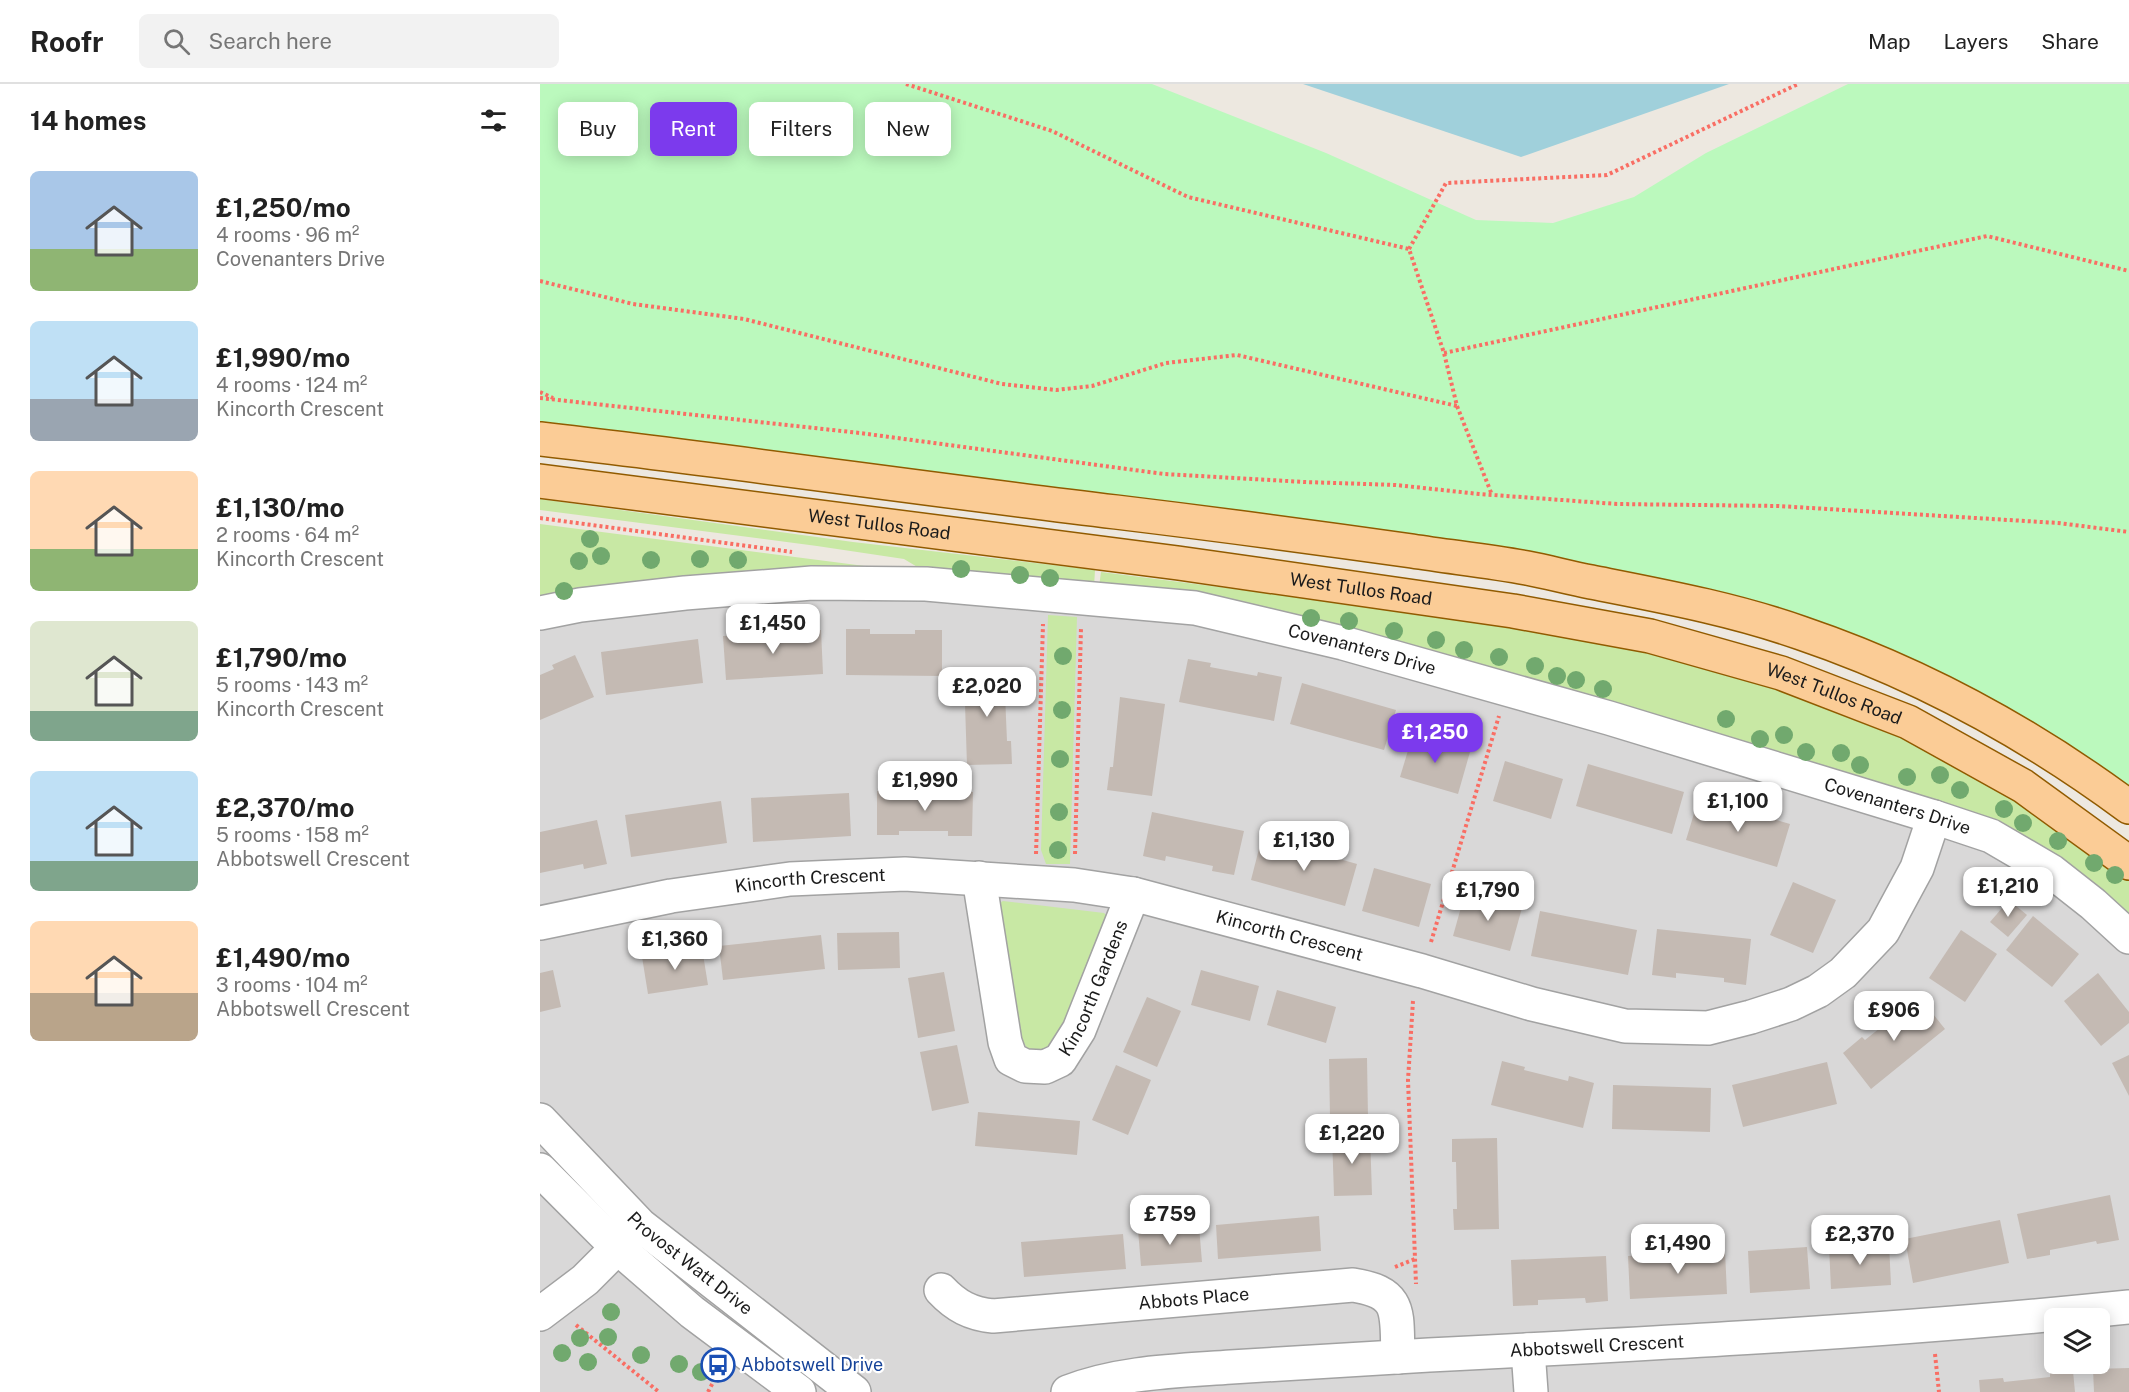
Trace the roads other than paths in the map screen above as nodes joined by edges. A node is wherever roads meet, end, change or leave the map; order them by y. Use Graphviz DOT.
graph roads {
  1 [pos="540,439"];
  2 [pos="540,481"];
  3 [pos="540,613"];
  4 [pos="2129,807"];
  5 [pos="1935,817"];
  6 [pos="2129,863"];
  7 [pos="979,878"];
  8 [pos="1133,894"];
  9 [pos="540,923"];
  10 [pos="2129,937"];
  11 [pos="540,1120"];
  12 [pos="540,1170"];
  13 [pos="628,1236"];
  14 [pos="941,1290"];
  15 [pos="2129,1307"];
  16 [pos="546,1310"];
  17 [pos="1528,1350"];
  18 [pos="1398,1357"];
  19 [pos="799,1392"];
  20 [pos="854,1392"];
  21 [pos="1068,1392"];
  22 [pos="1531,1392"];
  1 -- 4 [label="main road"];
  2 -- 6 [label="main road, West Tullos Road"];
  3 -- 5 [label="street, Covenanters Drive"];
  5 -- 8 [label="street, Kincorth Crescent"];
  5 -- 10 [label="street, Covenanters Drive"];
  7 -- 8 [label="street, Kincorth Crescent"];
  7 -- 8 [label="street, Kincorth Gardens"];
  7 -- 9 [label="street, Kincorth Crescent"];
  11 -- 13 [label="street, Provost Watt Drive"];
  12 -- 13 [label="street, Provost Watt Drive"];
  13 -- 16 [label="street"];
  13 -- 19 [label="street, Provost Watt Drive"];
  13 -- 20 [label="street, Provost Watt Drive"];
  14 -- 18 [label="street, Abbots Place"];
  15 -- 17 [label="street, Abbotswell Crescent"];
  17 -- 18 [label="street, Abbotswell Crescent"];
  17 -- 22 [label="street"];
  18 -- 21 [label="street, Abbotswell Crescent"];
}
